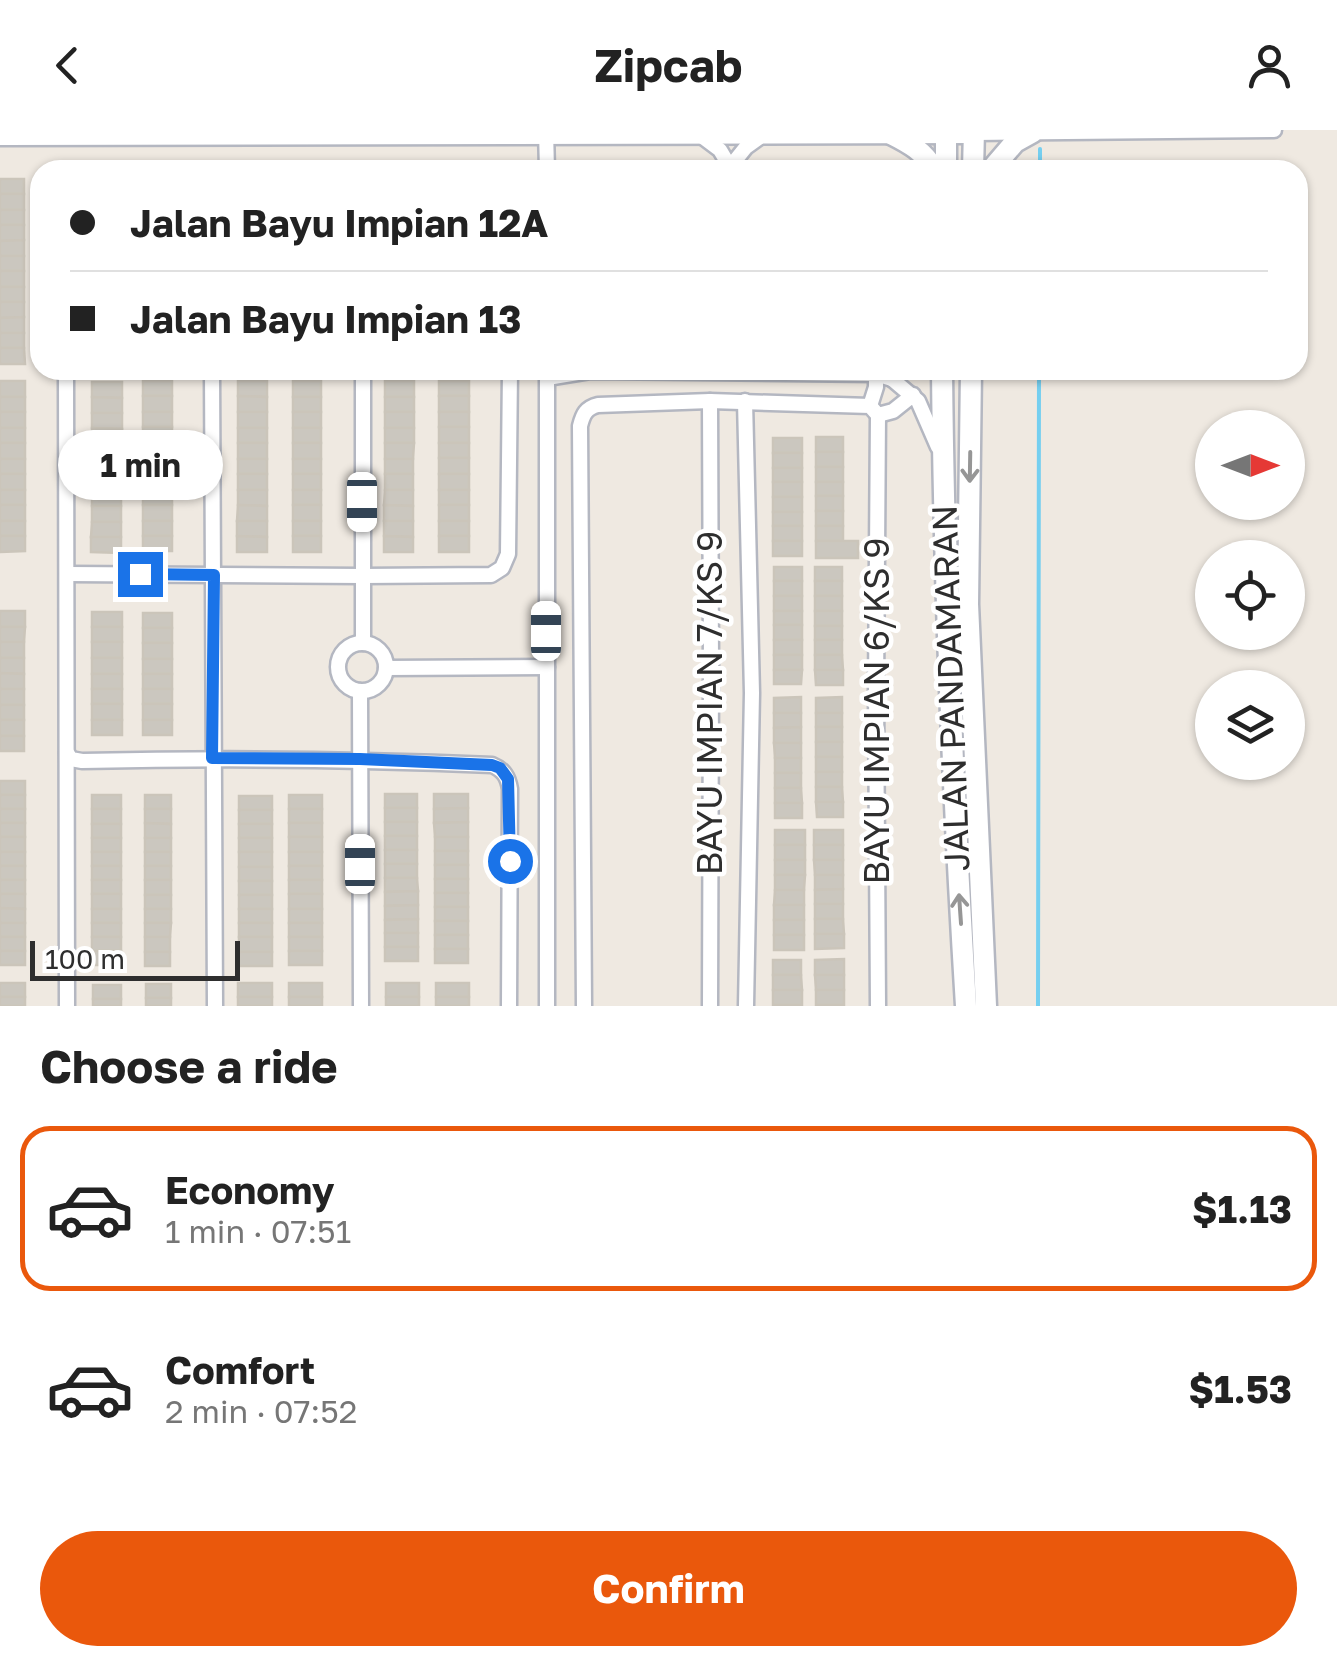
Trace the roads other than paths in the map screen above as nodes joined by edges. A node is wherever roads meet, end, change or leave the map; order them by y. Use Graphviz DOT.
graph roads {
  1 [pos="1274,130"];
  2 [pos="546,132"];
  3 [pos="946,132"];
  4 [pos="974,132"];
  5 [pos="1033,132"];
  6 [pos="697,134"];
  7 [pos="765,134"];
  8 [pos="889,134"];
  9 [pos="0,136"];
  10 [pos="546,160"];
  11 [pos="725,160"];
  12 [pos="737,160"];
  13 [pos="929,160"];
  14 [pos="946,160"];
  15 [pos="973,160"];
  16 [pos="1000,160"];
  17 [pos="66,380"];
  18 [pos="212,380"];
  19 [pos="363,380"];
  20 [pos="510,380"];
  21 [pos="546,380"];
  22 [pos="876,380"];
  23 [pos="902,380"];
  24 [pos="942,380"];
  25 [pos="971,380"];
  26 [pos="913,396"];
  27 [pos="710,400"];
  28 [pos="745,401"];
  29 [pos="874,410"];
  30 [pos="943,462"];
  31 [pos="68,574"];
  32 [pos="214,575"];
  33 [pos="362,576"];
  34 [pos="363,643"];
  35 [pos="546,667"];
  36 [pos="386,668"];
  37 [pos="360,691"];
  38 [pos="67,753"];
  39 [pos="212,758"];
  40 [pos="360,759"];
  41 [pos="67,1006"];
  42 [pos="215,1006"];
  43 [pos="361,1006"];
  44 [pos="509,1006"];
  45 [pos="546,1006"];
  46 [pos="584,1006"];
  47 [pos="710,1006"];
  48 [pos="746,1006"];
  49 [pos="878,1006"];
  50 [pos="966,1006"];
  51 [pos="986,1006"];
  1 -- 5 [label="street"];
  2 -- 6 [label="main road"];
  2 -- 9 [label="main road"];
  2 -- 10 [label="street"];
  3 -- 4 [label="main road"];
  3 -- 8 [label="main road"];
  3 -- 14 [label="main road"];
  4 -- 5 [label="street"];
  4 -- 15 [label="main road"];
  5 -- 16 [label="main road"];
  6 -- 7 [label="main road"];
  6 -- 11 [label="street"];
  7 -- 8 [label="main road"];
  7 -- 12 [label="street"];
  8 -- 13 [label="main road"];
  17 -- 31 [label="street"];
  18 -- 32 [label="street"];
  19 -- 33 [label="street"];
  20 -- 33 [label="street"];
  21 -- 35 [label="street"];
  22 -- 29 [label="street, BAYU IMPIAN 6/KS 9"];
  23 -- 26 [label="street"];
  24 -- 30 [label="main road, JALAN PANDAMARAN"];
  25 -- 51 [label="main road, JALAN PANDAMARAN, one-way"];
  26 -- 29 [label="street"];
  26 -- 30 [label="street"];
  27 -- 28 [label="street"];
  27 -- 46 [label="street"];
  27 -- 47 [label="street, BAYU IMPIAN 7/KS 9"];
  28 -- 29 [label="street"];
  28 -- 48 [label="street"];
  29 -- 49 [label="street, BAYU IMPIAN 6/KS 9"];
  50 -- 30 [label="main road, JALAN PANDAMARAN, one-way"];
  31 -- 32 [label="street"];
  31 -- 38 [label="street"];
  32 -- 33 [label="street"];
  32 -- 39 [label="street"];
  33 -- 34 [label="street"];
  34 -- 36 [label="street"];
  34 -- 37 [label="street"];
  35 -- 36 [label="street"];
  35 -- 45 [label="street"];
  36 -- 37 [label="street"];
  37 -- 40 [label="street"];
  38 -- 39 [label="street"];
  38 -- 41 [label="street"];
  39 -- 40 [label="street"];
  39 -- 42 [label="street"];
  40 -- 43 [label="street"];
  40 -- 44 [label="street"];
}
